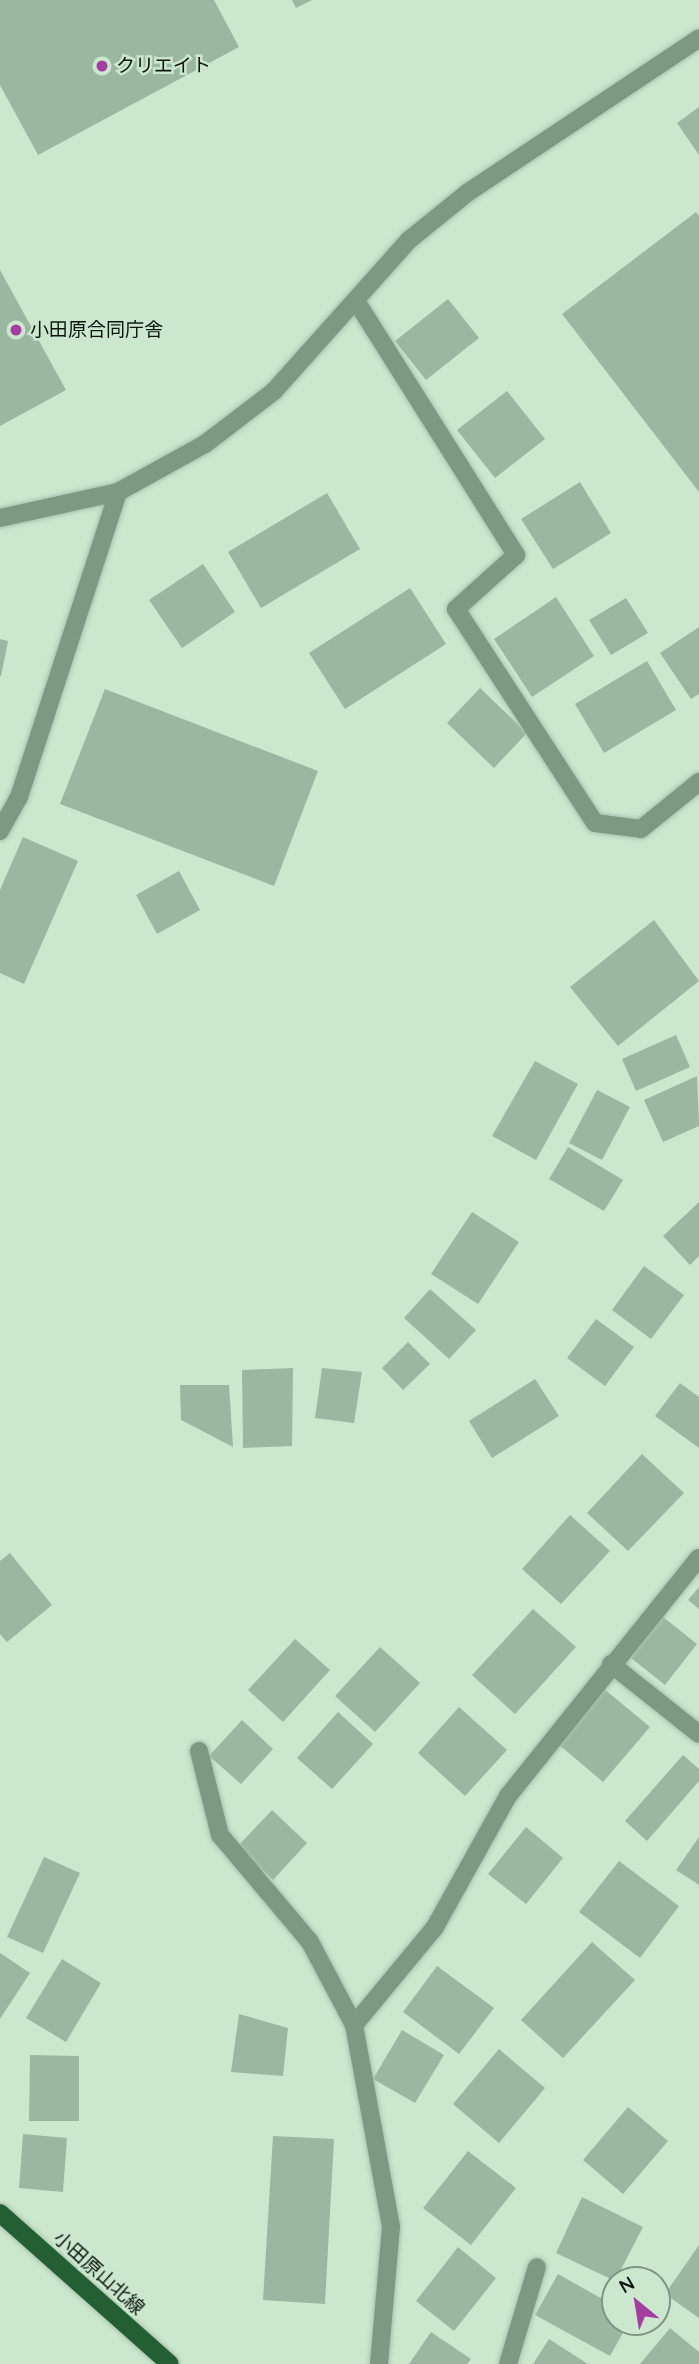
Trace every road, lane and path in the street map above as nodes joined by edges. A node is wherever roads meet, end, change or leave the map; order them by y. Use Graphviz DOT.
graph roads {
  1 [pos="699,38"];
  2 [pos="358,304"];
  3 [pos="118,492"];
  4 [pos="0,518"];
  5 [pos="699,782"];
  6 [pos="0,831"];
  7 [pos="699,1558"];
  8 [pos="611,1664"];
  9 [pos="699,1734"];
  10 [pos="199,1751"];
  11 [pos="354,2025"];
  12 [pos="0,2213"];
  13 [pos="537,2267"];
  14 [pos="170,2364"];
  15 [pos="379,2364"];
  16 [pos="508,2364"];
  1 -- 2 [label="street"];
  2 -- 3 [label="street"];
  2 -- 5 [label="street"];
  3 -- 4 [label="street"];
  3 -- 6 [label="street"];
  7 -- 8 [label="street"];
  8 -- 9 [label="street"];
  8 -- 11 [label="street"];
  10 -- 11 [label="street"];
  11 -- 15 [label="street"];
  12 -- 14 [label="main road, 小田原山北線"];
  13 -- 16 [label="street"];
}
